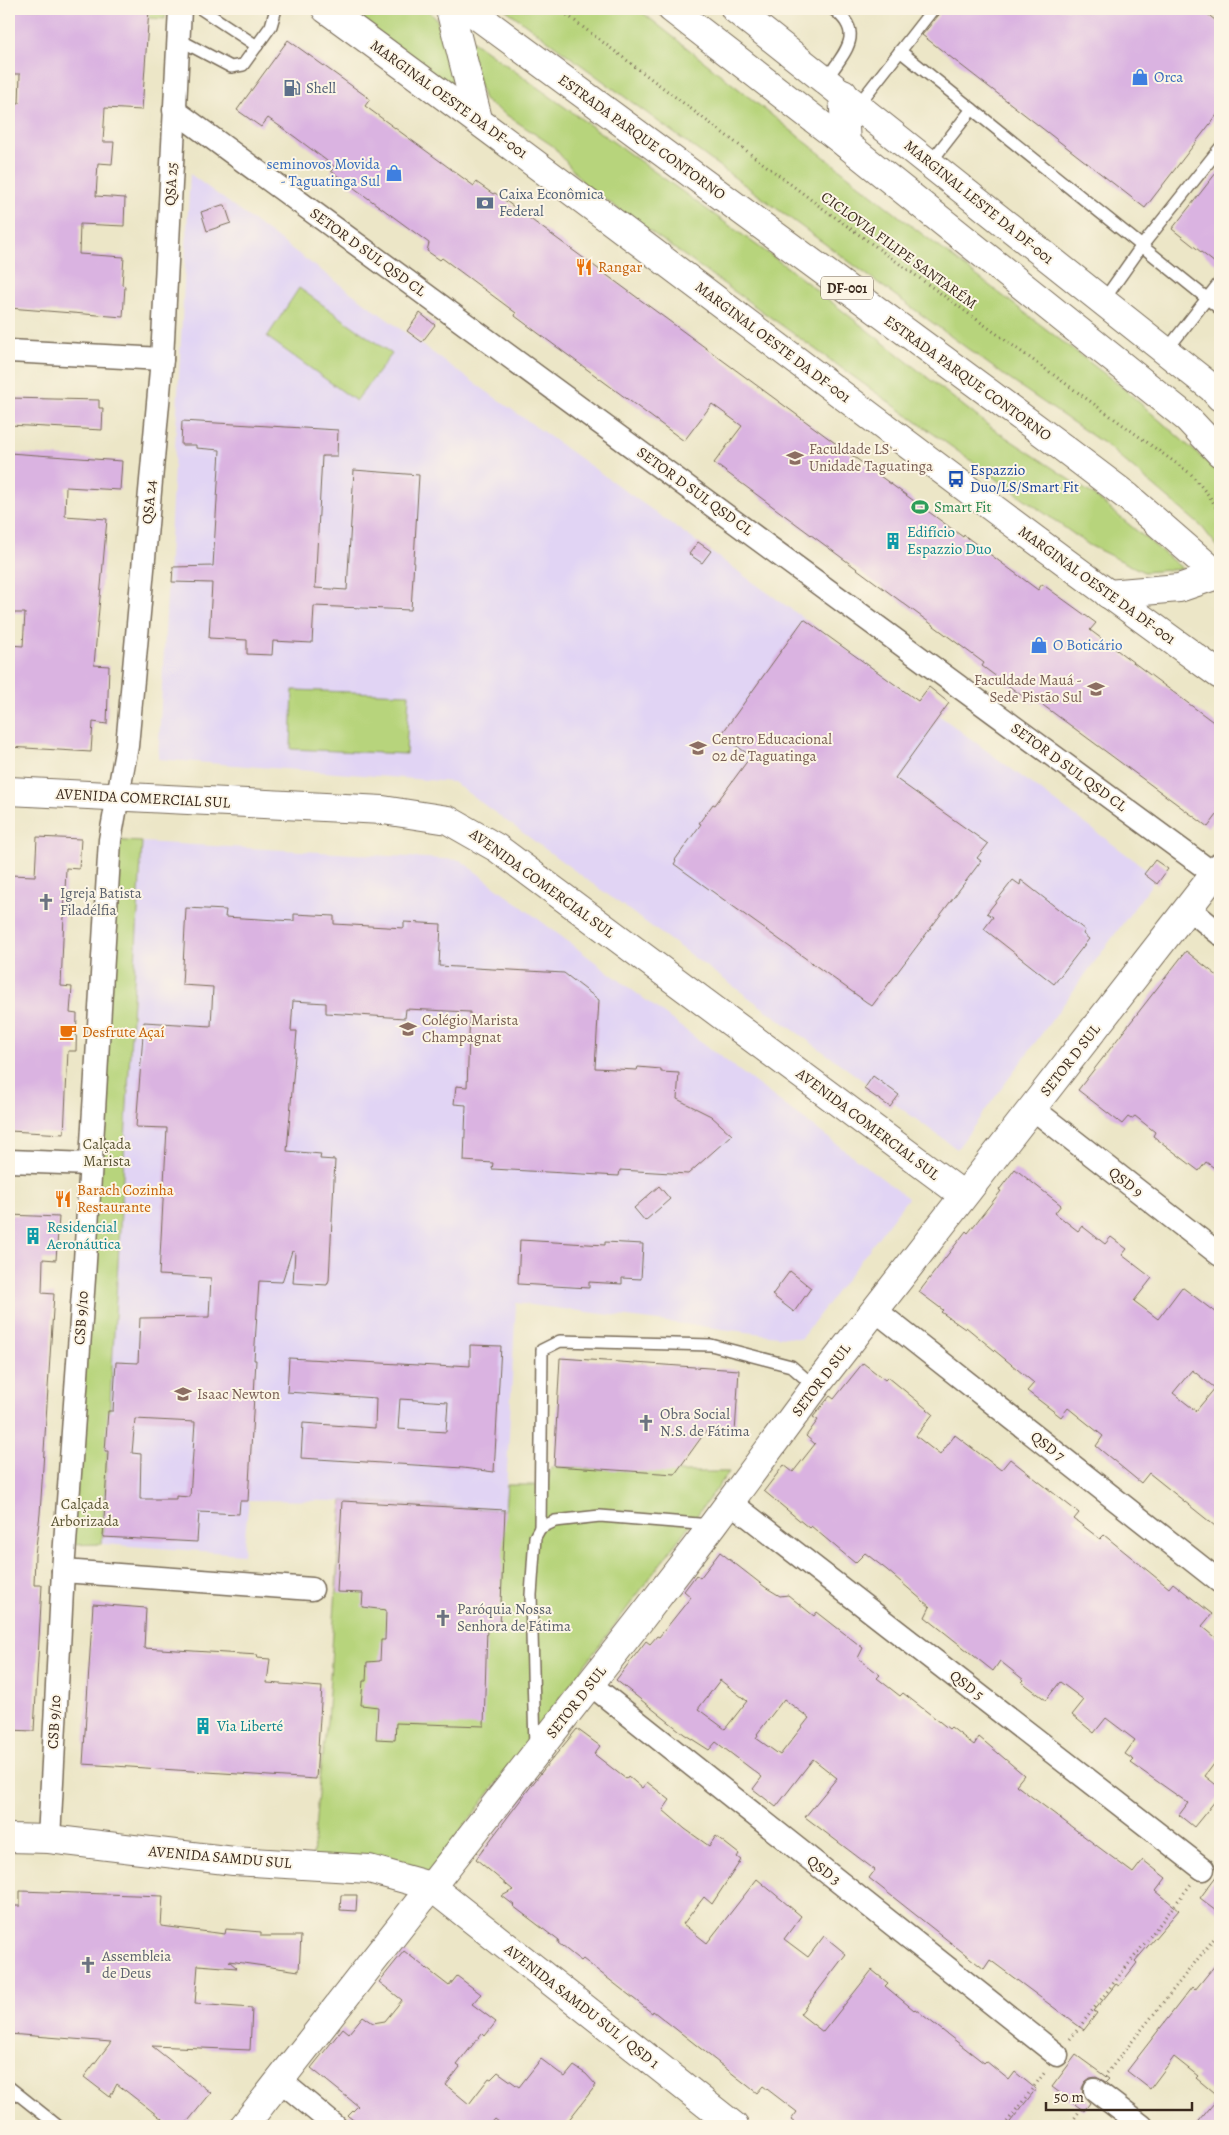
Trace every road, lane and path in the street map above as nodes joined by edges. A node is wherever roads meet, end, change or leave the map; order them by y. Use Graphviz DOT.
graph roads {
  1 [pos="180,9"];
  2 [pos="201,9"];
  3 [pos="276,9"];
  4 [pos="326,9"];
  5 [pos="450,9"];
  6 [pos="468,9"];
  7 [pos="560,9"];
  8 [pos="672,9"];
  9 [pos="833,9"];
  10 [pos="933,9"];
  11 [pos="744,11"];
  12 [pos="178,39"];
  13 [pos="256,46"];
  14 [pos="900,51"];
  15 [pos="842,93"];
  16 [pos="972,109"];
  17 [pos="174,110"];
  18 [pos="478,120"];
  19 [pos="846,144"];
  20 [pos="1220,148"];
  21 [pos="930,163"];
  22 [pos="1141,247"];
  23 [pos="1220,282"];
  24 [pos="1207,298"];
  25 [pos="1103,301"];
  26 [pos="1220,309"];
  27 [pos="9,351"];
  28 [pos="1166,351"];
  29 [pos="162,359"];
  30 [pos="1218,393"];
  31 [pos="1220,453"];
  32 [pos="1220,514"];
  33 [pos="1220,575"];
  34 [pos="1108,594"];
  35 [pos="1220,675"];
  36 [pos="9,791"];
  37 [pos="117,797"];
  38 [pos="1218,869"];
  39 [pos="1188,908"];
  40 [pos="1220,934"];
  41 [pos="1032,1108"];
  42 [pos="9,1161"];
  43 [pos="90,1164"];
  44 [pos="963,1195"];
  45 [pos="1220,1256"];
  46 [pos="875,1310"];
  47 [pos="815,1387"];
  48 [pos="730,1502"];
  49 [pos="713,1525"];
  50 [pos="540,1528"];
  51 [pos="62,1570"];
  52 [pos="1220,1582"];
  53 [pos="312,1589"];
  54 [pos="590,1684"];
  55 [pos="535,1753"];
  56 [pos="9,1838"];
  57 [pos="49,1839"];
  58 [pos="1220,1846"];
  59 [pos="1203,1869"];
  60 [pos="430,1886"];
  61 [pos="1220,1931"];
  62 [pos="1057,2055"];
  63 [pos="281,2081"];
  64 [pos="9,2087"];
  65 [pos="1095,2090"];
  66 [pos="58,2126"];
  67 [pos="244,2126"];
  68 [pos="335,2126"];
  69 [pos="734,2126"];
  70 [pos="1004,2126"];
  71 [pos="1069,2126"];
  72 [pos="1142,2126"];
  1 -- 12 [label="street, QSA 25"];
  2 -- 13 [label="lane"];
  3 -- 13 [label="lane"];
  4 -- 18 [label="main road, MARGINAL OESTE DA DF-001"];
  5 -- 18 [label="main road"];
  6 -- 33 [label="main road, ESTRADA PARQUE CONTORNO / DF-001"];
  7 -- 32 [label="path, CICLOVIA FILIPE SANTARÉM"];
  8 -- 19 [label="main road"];
  9 -- 15 [label="lane"];
  10 -- 14 [label="lane"];
  11 -- 15 [label="main road, MARGINAL LESTE DA DF-001"];
  12 -- 13 [label="lane"];
  12 -- 17 [label="street, QSA 25"];
  14 -- 15 [label="lane"];
  14 -- 16 [label="lane"];
  15 -- 19 [label="main road"];
  15 -- 21 [label="main road, MARGINAL LESTE DA DF-001"];
  16 -- 21 [label="lane"];
  16 -- 22 [label="lane"];
  17 -- 29 [label="street, QSA 25"];
  17 -- 38 [label="street, SETOR D SUL QSD CL"];
  18 -- 34 [label="main road, MARGINAL OESTE DA DF-001"];
  19 -- 31 [label="main road"];
  20 -- 22 [label="lane"];
  21 -- 25 [label="main road, MARGINAL LESTE DA DF-001"];
  22 -- 24 [label="lane"];
  22 -- 25 [label="lane"];
  23 -- 24 [label="lane"];
  24 -- 26 [label="lane"];
  24 -- 28 [label="lane"];
  25 -- 28 [label="main road, MARGINAL LESTE DA DF-001"];
  27 -- 29 [label="street"];
  28 -- 30 [label="main road, MARGINAL LESTE DA DF-001"];
  29 -- 37 [label="street, QSA 24"];
  33 -- 34 [label="main road"];
  34 -- 35 [label="main road, MARGINAL OESTE DA DF-001"];
  36 -- 37 [label="main road, AVENIDA COMERCIAL SUL"];
  37 -- 43 [label="street, CSB 9/10"];
  37 -- 44 [label="main road, AVENIDA COMERCIAL SUL"];
  38 -- 39 [label="main road, SETOR D SUL"];
  39 -- 40 [label="street"];
  39 -- 41 [label="main road, SETOR D SUL"];
  41 -- 44 [label="main road, SETOR D SUL"];
  41 -- 45 [label="street, QSD 9"];
  42 -- 43 [label="street"];
  43 -- 51 [label="street, CSB 9/10"];
  44 -- 46 [label="main road, SETOR D SUL"];
  46 -- 47 [label="main road, SETOR D SUL"];
  46 -- 52 [label="street, QSD 7"];
  47 -- 48 [label="main road, SETOR D SUL"];
  47 -- 50 [label="lane"];
  48 -- 49 [label="main road, SETOR D SUL"];
  48 -- 59 [label="street, QSD 5"];
  49 -- 50 [label="lane"];
  49 -- 54 [label="main road, SETOR D SUL"];
  50 -- 55 [label="lane"];
  51 -- 53 [label="street"];
  51 -- 57 [label="street, CSB 9/10"];
  54 -- 55 [label="main road, SETOR D SUL"];
  54 -- 62 [label="street, QSD 3"];
  55 -- 60 [label="main road, SETOR D SUL"];
  56 -- 57 [label="main road, AVENIDA SAMDU SUL"];
  57 -- 60 [label="main road, AVENIDA SAMDU SUL"];
  58 -- 59 [label="path"];
  59 -- 62 [label="path"];
  60 -- 63 [label="main road, SETOR D SUL"];
  60 -- 69 [label="main road, AVENIDA SAMDU SUL / QSD 1"];
  61 -- 65 [label="path"];
  62 -- 70 [label="path"];
  63 -- 67 [label="main road, SETOR D SUL"];
  63 -- 68 [label="street"];
  64 -- 66 [label="lane"];
  65 -- 71 [label="path"];
  65 -- 72 [label="street"];
}
